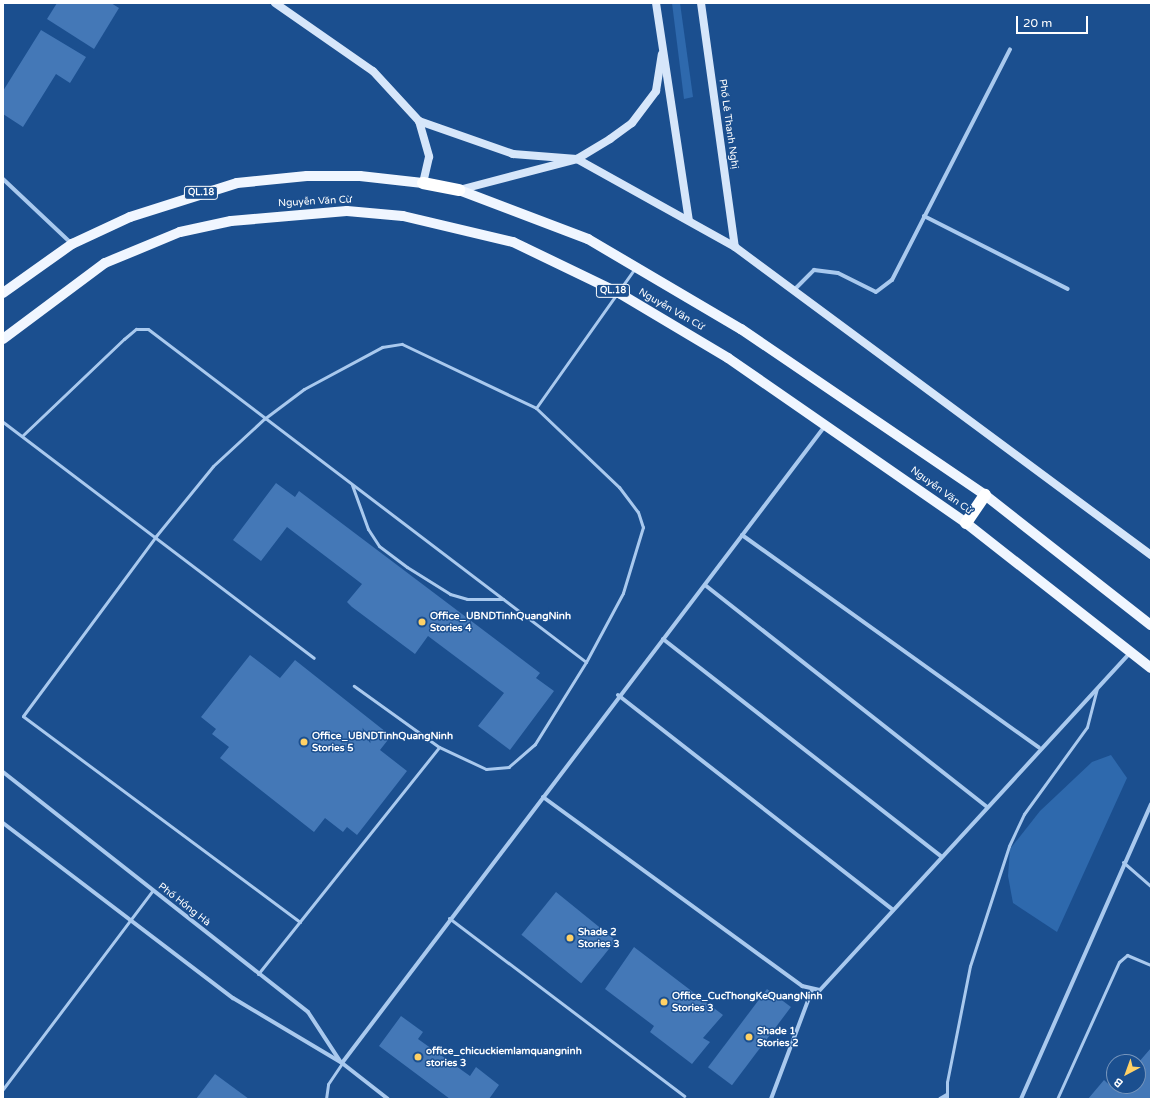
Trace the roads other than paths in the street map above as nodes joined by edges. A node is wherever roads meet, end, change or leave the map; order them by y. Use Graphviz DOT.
graph roads {
  1 [pos="275,3"];
  2 [pos="656,3"];
  3 [pos="701,3"];
  4 [pos="1010,48"];
  5 [pos="662,54"];
  6 [pos="419,121"];
  7 [pos="577,159"];
  8 [pos="3,179"];
  9 [pos="423,183"];
  10 [pos="459,190"];
  11 [pos="924,216"];
  12 [pos="689,220"];
  13 [pos="72,244"];
  14 [pos="735,247"];
  15 [pos="637,265"];
  16 [pos="795,289"];
  17 [pos="1068,289"];
  18 [pos="3,293"];
  19 [pos="619,293"];
  20 [pos="3,339"];
  21 [pos="536,408"];
  22 [pos="264,418"];
  23 [pos="3,422"];
  24 [pos="826,424"];
  25 [pos="22,436"];
  26 [pos="352,485"];
  27 [pos="985,495"];
  28 [pos="966,523"];
  29 [pos="742,535"];
  30 [pos="156,536"];
  31 [pos="1151,556"];
  32 [pos="704,585"];
  33 [pos="503,599"];
  34 [pos="1151,625"];
  35 [pos="664,639"];
  36 [pos="1131,652"];
  37 [pos="314,658"];
  38 [pos="586,662"];
  39 [pos="1151,668"];
  40 [pos="354,686"];
  41 [pos="1097,687"];
  42 [pos="618,695"];
  43 [pos="439,747"];
  44 [pos="1039,748"];
  45 [pos="3,772"];
  46 [pos="543,798"];
  47 [pos="1151,804"];
  48 [pos="987,807"];
  49 [pos="3,823"];
  50 [pos="941,856"];
  51 [pos="1123,862"];
  52 [pos="1151,886"];
  53 [pos="153,890"];
  54 [pos="893,910"];
  55 [pos="449,918"];
  56 [pos="131,920"];
  57 [pos="300,922"];
  58 [pos="1151,965"];
  59 [pos="258,974"];
  60 [pos="812,990"];
  61 [pos="342,1063"];
  62 [pos="3,1089"];
  63 [pos="684,1096"];
  64 [pos="947,1097"];
  65 [pos="326,1099"];
  66 [pos="388,1099"];
  67 [pos="771,1099"];
  68 [pos="940,1099"];
  69 [pos="1021,1099"];
  70 [pos="1057,1099"];
  1 -- 6 [label="street"];
  2 -- 5 [label="street"];
  3 -- 14 [label="street, Phố Lê Thanh Nghị"];
  4 -- 11 [label="street"];
  5 -- 7 [label="street"];
  5 -- 12 [label="street"];
  6 -- 7 [label="street"];
  6 -- 9 [label="street"];
  7 -- 10 [label="street"];
  7 -- 12 [label="street"];
  8 -- 13 [label="street"];
  9 -- 10 [label="highway, Nguyễn Văn Cừ / QL.18"];
  9 -- 13 [label="main road, Nguyễn Văn Cừ / QL.18"];
  10 -- 15 [label="main road, Nguyễn Văn Cừ / QL.18"];
  11 -- 16 [label="street"];
  11 -- 17 [label="street"];
  12 -- 14 [label="street"];
  13 -- 18 [label="main road, Nguyễn Văn Cừ / QL.18"];
  14 -- 16 [label="street"];
  15 -- 19 [label="lane"];
  15 -- 27 [label="main road, Nguyễn Văn Cừ / QL.18"];
  16 -- 31 [label="street"];
  19 -- 20 [label="main road, Nguyễn Văn Cừ / QL.18"];
  19 -- 21 [label="lane"];
  19 -- 24 [label="main road, Nguyễn Văn Cừ / QL.18"];
  21 -- 22 [label="lane"];
  21 -- 38 [label="lane"];
  22 -- 25 [label="lane"];
  22 -- 26 [label="lane"];
  22 -- 30 [label="lane"];
  23 -- 25 [label="lane"];
  24 -- 28 [label="main road, Nguyễn Văn Cừ / QL.18"];
  24 -- 29 [label="street"];
  25 -- 30 [label="lane"];
  26 -- 33 [label="lane"];
  26 -- 33 [label="lane"];
  27 -- 28 [label="highway"];
  27 -- 34 [label="main road, Nguyễn Văn Cừ / QL.18"];
  28 -- 36 [label="main road, Nguyễn Văn Cừ / QL.18"];
  29 -- 32 [label="street"];
  29 -- 44 [label="street"];
  30 -- 37 [label="lane"];
  30 -- 57 [label="lane"];
  32 -- 35 [label="street"];
  32 -- 48 [label="street"];
  33 -- 38 [label="lane"];
  35 -- 42 [label="street"];
  35 -- 50 [label="street"];
  36 -- 39 [label="main road, Nguyễn Văn Cừ / QL.18"];
  36 -- 41 [label="street"];
  38 -- 43 [label="lane"];
  40 -- 43 [label="lane"];
  41 -- 44 [label="street"];
  41 -- 64 [label="lane"];
  42 -- 46 [label="street"];
  42 -- 54 [label="street"];
  43 -- 57 [label="lane"];
  44 -- 48 [label="street"];
  45 -- 53 [label="street, Phố Hồng Hà"];
  46 -- 55 [label="street"];
  46 -- 60 [label="street"];
  47 -- 51 [label="street"];
  48 -- 50 [label="street"];
  49 -- 56 [label="street, Phố Hồng Hà"];
  50 -- 54 [label="street"];
  51 -- 52 [label="lane"];
  51 -- 69 [label="street"];
  53 -- 56 [label="lane"];
  53 -- 59 [label="street, Phố Hồng Hà"];
  54 -- 60 [label="street"];
  55 -- 61 [label="street"];
  55 -- 63 [label="lane"];
  56 -- 61 [label="street, Phố Hồng Hà"];
  56 -- 62 [label="lane"];
  57 -- 59 [label="lane"];
  58 -- 70 [label="lane"];
  59 -- 61 [label="street, Phố Hồng Hà"];
  60 -- 67 [label="street"];
  61 -- 65 [label="lane"];
  61 -- 66 [label="street, Phố Hồng Hà"];
  64 -- 68 [label="street"];
}
